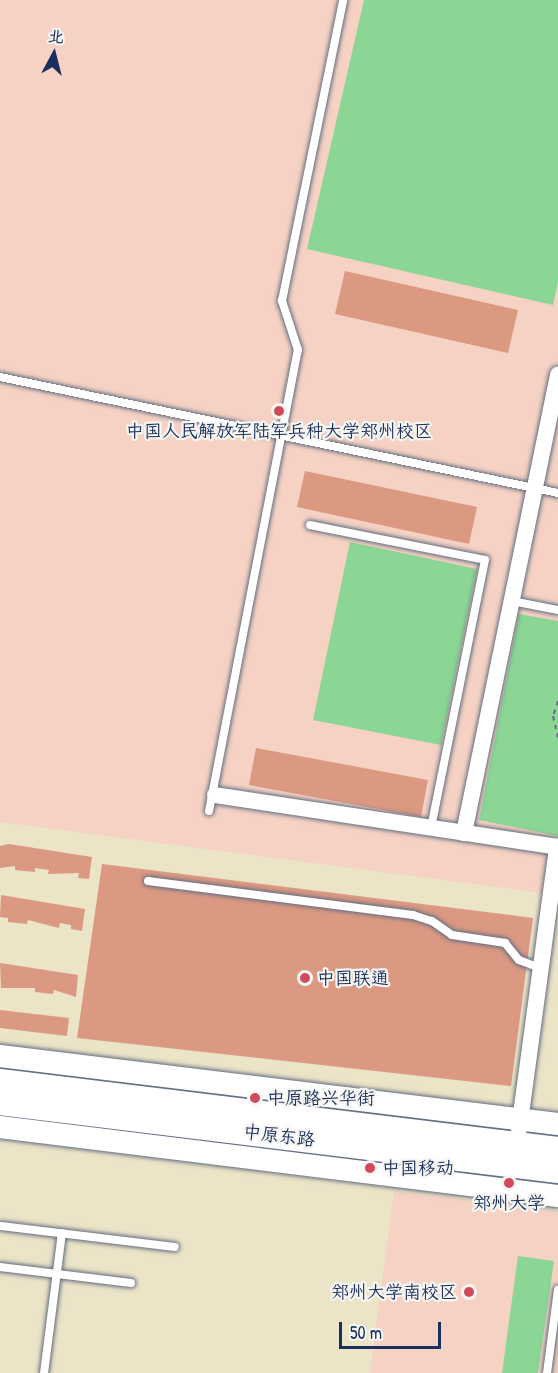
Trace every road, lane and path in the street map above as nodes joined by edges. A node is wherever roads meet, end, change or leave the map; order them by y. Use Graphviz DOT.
graph roads {
  1 [pos="343,0"];
  2 [pos="558,375"];
  3 [pos="0,377"];
  4 [pos="281,435"];
  5 [pos="535,488"];
  6 [pos="558,493"];
  7 [pos="310,525"];
  8 [pos="512,601"];
  9 [pos="558,610"];
  10 [pos="558,700"];
  11 [pos="558,737"];
  12 [pos="212,803"];
  13 [pos="431,828"];
  14 [pos="464,833"];
  15 [pos="558,847"];
  16 [pos="148,881"];
  17 [pos="540,968"];
  18 [pos="0,1056"];
  19 [pos="0,1082"];
  20 [pos="0,1102"];
  21 [pos="558,1124"];
  22 [pos="0,1127"];
  23 [pos="518,1132"];
  24 [pos="558,1150"];
  25 [pos="558,1170"];
  26 [pos="558,1196"];
  27 [pos="1,1226"];
  28 [pos="62,1233"];
  29 [pos="175,1247"];
  30 [pos="0,1267"];
  31 [pos="57,1274"];
  32 [pos="131,1283"];
  33 [pos="558,1290"];
  34 [pos="45,1373"];
  35 [pos="547,1373"];
  1 -- 4 [label="lane"];
  2 -- 5 [label="street"];
  3 -- 4 [label="lane"];
  4 -- 5 [label="lane"];
  4 -- 12 [label="lane"];
  5 -- 6 [label="lane"];
  5 -- 8 [label="street"];
  7 -- 13 [label="lane"];
  8 -- 9 [label="lane"];
  8 -- 14 [label="street"];
  10 -- 11 [label="path"];
  12 -- 13 [label="street"];
  13 -- 14 [label="street"];
  14 -- 15 [label="street"];
  15 -- 17 [label="street"];
  16 -- 17 [label="lane"];
  17 -- 23 [label="street"];
  18 -- 23 [label="street"];
  19 -- 23 [label="main road, 中原东路"];
  20 -- 25 [label="main road, 中原东路"];
  21 -- 23 [label="street"];
  22 -- 26 [label="street"];
  23 -- 24 [label="main road, 中原东路"];
  27 -- 28 [label="lane"];
  28 -- 29 [label="lane"];
  28 -- 31 [label="lane"];
  30 -- 31 [label="lane"];
  31 -- 32 [label="lane"];
  31 -- 34 [label="lane"];
  33 -- 35 [label="lane"];
}
